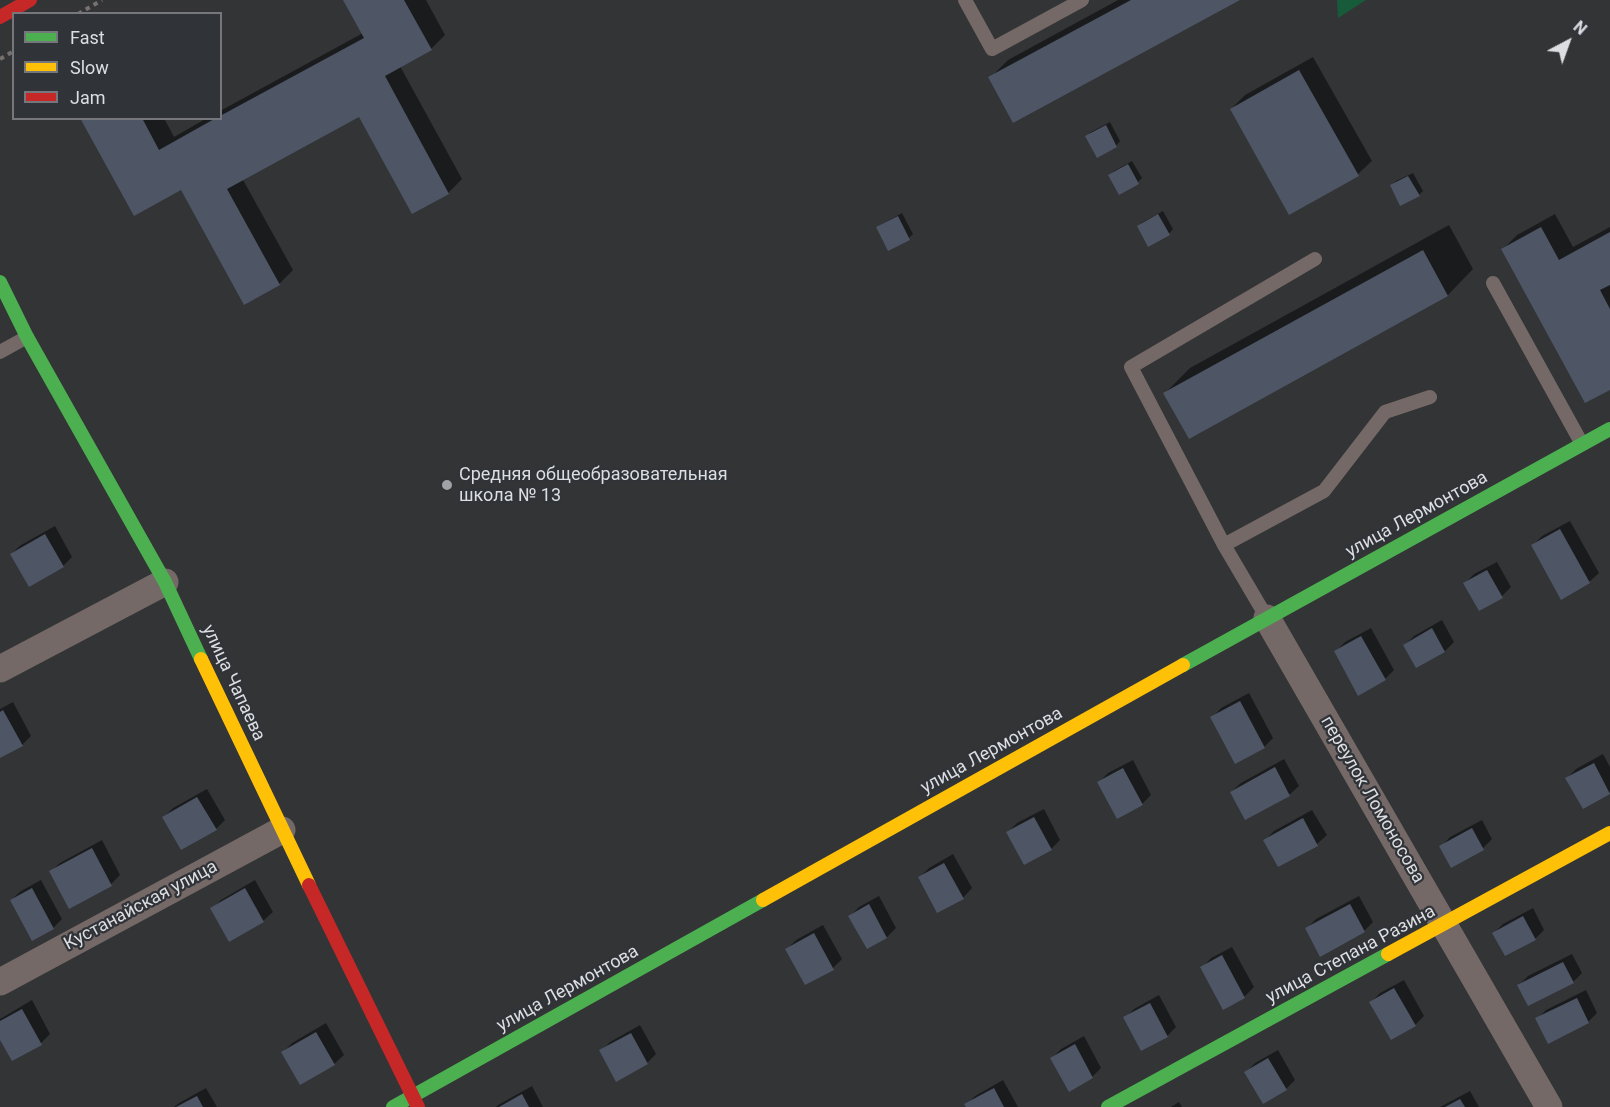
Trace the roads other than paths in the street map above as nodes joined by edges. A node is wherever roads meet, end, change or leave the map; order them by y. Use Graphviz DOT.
graph roads {
  1 [pos="30,0"];
  2 [pos="965,0"];
  3 [pos="1082,0"];
  4 [pos="0,17"];
  5 [pos="1315,259"];
  6 [pos="0,282"];
  7 [pos="1493,284"];
  8 [pos="27,337"];
  9 [pos="0,352"];
  10 [pos="1430,397"];
  11 [pos="1610,429"];
  12 [pos="1582,444"];
  13 [pos="1224,545"];
  14 [pos="165,582"];
  15 [pos="1267,618"];
  16 [pos="0,669"];
  17 [pos="282,830"];
  18 [pos="1610,833"];
  19 [pos="1444,925"];
  20 [pos="0,982"];
  21 [pos="416,1102"];
  22 [pos="393,1107"];
  23 [pos="1108,1107"];
  24 [pos="1549,1107"];
  1 -- 4 [label="street"];
  2 -- 3 [label="lane"];
  5 -- 13 [label="lane"];
  6 -- 8 [label="street, улица Чапаева"];
  7 -- 12 [label="lane"];
  8 -- 9 [label="lane"];
  8 -- 14 [label="street, улица Чапаева"];
  10 -- 13 [label="lane"];
  11 -- 12 [label="street, улица Лермонтова"];
  12 -- 15 [label="street, улица Лермонтова"];
  13 -- 15 [label="lane"];
  14 -- 16 [label="street"];
  14 -- 17 [label="street, улица Чапаева"];
  15 -- 19 [label="street, переулок Ломоносова"];
  15 -- 21 [label="street, улица Лермонтова"];
  17 -- 20 [label="street, Кустанайская улица"];
  17 -- 21 [label="street, улица Чапаева"];
  18 -- 19 [label="street, улица Степана Разина"];
  19 -- 23 [label="street, улица Степана Разина"];
  19 -- 24 [label="street, переулок Ломоносова"];
  21 -- 22 [label="street, улица Лермонтова"];
}
